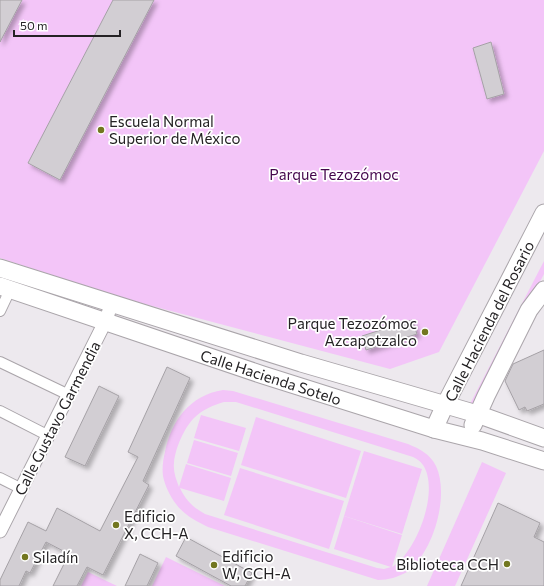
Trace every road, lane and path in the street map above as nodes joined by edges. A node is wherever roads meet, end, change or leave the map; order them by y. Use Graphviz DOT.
graph roads {
  1 [pos="544,213"];
  2 [pos="0,268"];
  3 [pos="5,288"];
  4 [pos="544,290"];
  5 [pos="112,303"];
  6 [pos="0,311"];
  7 [pos="105,322"];
  8 [pos="0,362"];
  9 [pos="69,395"];
  10 [pos="446,405"];
  11 [pos="0,411"];
  12 [pos="477,414"];
  13 [pos="434,429"];
  14 [pos="49,436"];
  15 [pos="467,438"];
  16 [pos="544,438"];
  17 [pos="544,461"];
  18 [pos="0,478"];
  19 [pos="22,489"];
  20 [pos="0,531"];
  1 -- 10 [label="street, Calle Hacienda del Rosario"];
  2 -- 5 [label="street, Calle Hacienda Sotelo"];
  3 -- 6 [label="street"];
  3 -- 7 [label="street, Calle Hacienda Sotelo"];
  4 -- 12 [label="street, Calle Hacienda del Rosario"];
  5 -- 7 [label="street, Calle Gustavo Garmendia"];
  5 -- 10 [label="street, Calle Hacienda Sotelo"];
  7 -- 9 [label="street, Calle Gustavo Garmendia"];
  7 -- 13 [label="street, Calle Hacienda Sotelo"];
  8 -- 9 [label="street"];
  9 -- 14 [label="street, Calle Gustavo Garmendia"];
  10 -- 12 [label="street, Calle Hacienda Sotelo"];
  10 -- 13 [label="street, Calle Hacienda del Rosario"];
  11 -- 14 [label="street"];
  12 -- 15 [label="street, Calle Hacienda del Rosario"];
  12 -- 16 [label="street, Calle Hacienda Sotelo"];
  13 -- 15 [label="street, Calle Hacienda Sotelo"];
  14 -- 19 [label="street, Calle Gustavo Garmendia"];
  15 -- 17 [label="street, Calle Hacienda Sotelo"];
  18 -- 19 [label="street"];
  19 -- 20 [label="street, Calle Gustavo Garmendia"];
}
